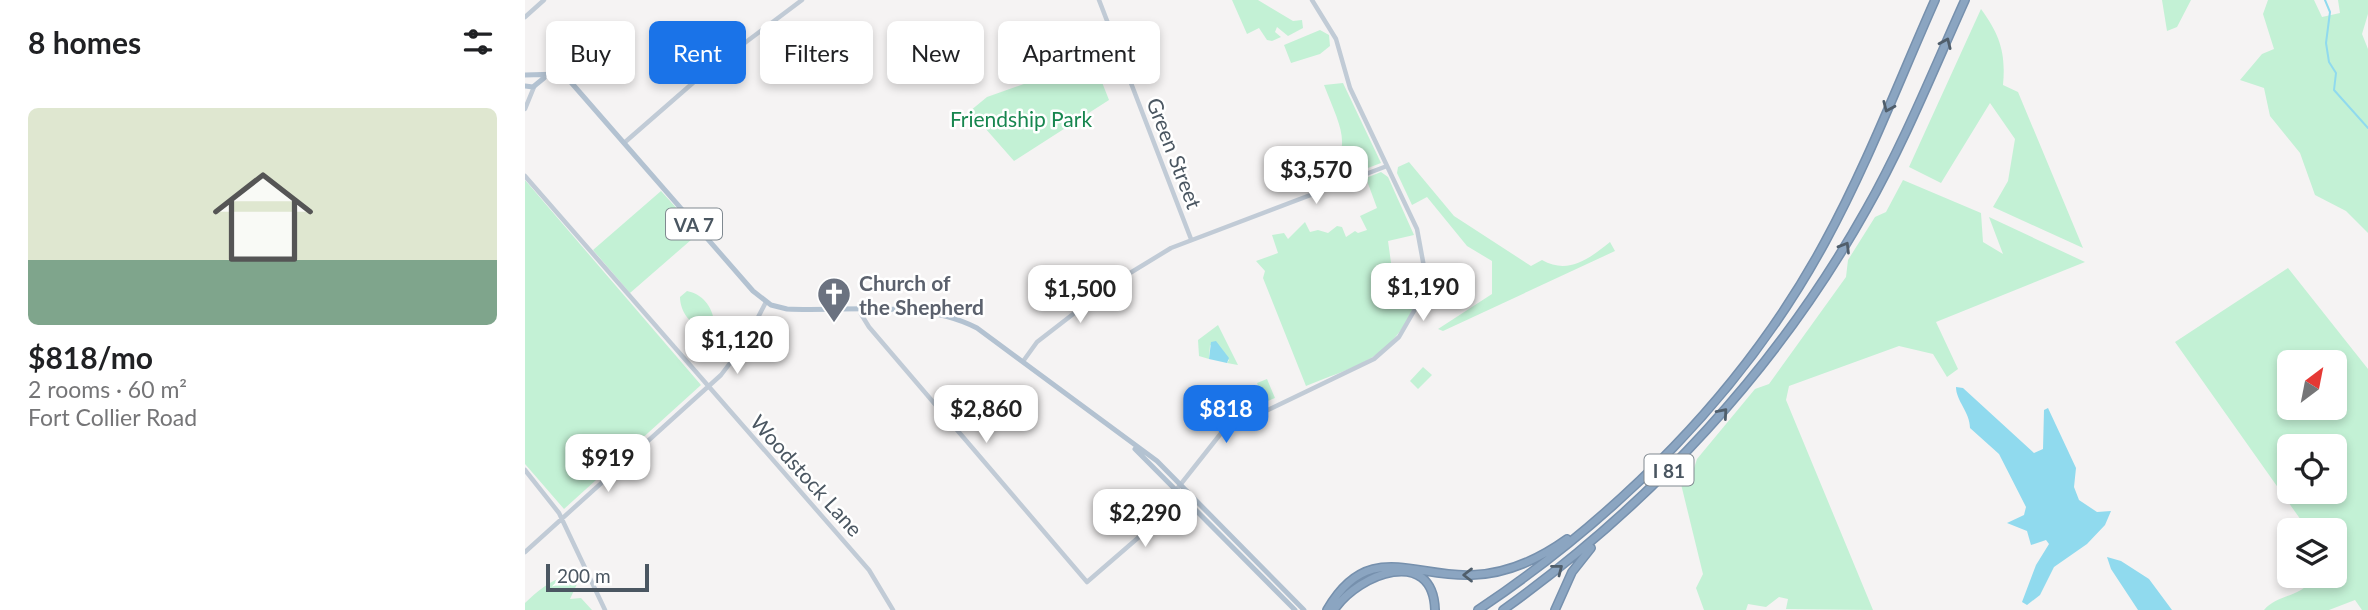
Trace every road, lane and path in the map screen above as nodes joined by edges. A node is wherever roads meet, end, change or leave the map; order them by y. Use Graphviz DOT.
graph roads {
  1 [pos="544,0"];
  2 [pos="802,0"];
  3 [pos="1098,0"];
  4 [pos="1312,0"];
  5 [pos="1935,0"];
  6 [pos="1965,0"];
  7 [pos="525,17"];
  8 [pos="525,75"];
  9 [pos="534,75"];
  10 [pos="546,76"];
  11 [pos="546,77"];
  12 [pos="573,84"];
  13 [pos="531,86"];
  14 [pos="525,109"];
  15 [pos="624,143"];
  16 [pos="1387,166"];
  17 [pos="525,176"];
  18 [pos="1191,239"];
  19 [pos="766,302"];
  20 [pos="865,310"];
  21 [pos="1024,359"];
  22 [pos="708,387"];
  23 [pos="525,470"];
  24 [pos="1636,484"];
  25 [pos="1178,486"];
  26 [pos="1647,492"];
  27 [pos="562,519"];
  28 [pos="525,552"];
  29 [pos="1348,592"];
  30 [pos="1285,595"];
  31 [pos="1329,609"];
  32 [pos="605,610"];
  33 [pos="893,610"];
  34 [pos="1295,610"];
  35 [pos="1304,610"];
  36 [pos="1342,610"];
  37 [pos="1435,610"];
  38 [pos="1478,610"];
  39 [pos="1503,610"];
  40 [pos="1555,610"];
  1 -- 7 [label="street"];
  2 -- 15 [label="street"];
  3 -- 18 [label="street, Green Street"];
  4 -- 16 [label="street"];
  5 -- 24 [label="highway, I 81, one-way"];
  26 -- 6 [label="highway, I 81, one-way"];
  8 -- 9 [label="main road, VA 7"];
  9 -- 10 [label="main road, VA 7"];
  9 -- 13 [label="main road"];
  11 -- 13 [label="main road"];
  12 -- 15 [label="main road, VA 7"];
  13 -- 14 [label="street"];
  15 -- 19 [label="main road, VA 7"];
  16 -- 18 [label="street"];
  16 -- 25 [label="street"];
  17 -- 22 [label="street, Woodstock Lane"];
  18 -- 21 [label="street"];
  19 -- 20 [label="main road, VA 7"];
  19 -- 22 [label="street"];
  20 -- 21 [label="main road, VA 7"];
  20 -- 25 [label="street"];
  21 -- 25 [label="main road, VA 7"];
  22 -- 27 [label="street"];
  22 -- 33 [label="street, Woodstock Lane"];
  23 -- 27 [label="street"];
  24 -- 31 [label="highway, one-way"];
  24 -- 38 [label="highway, I 81"];
  25 -- 30 [label="main road, VA 7"];
  39 -- 26 [label="highway, I 81, one-way"];
  26 -- 40 [label="highway"];
  27 -- 28 [label="street"];
  27 -- 32 [label="street"];
  29 -- 31 [label="highway"];
  29 -- 36 [label="highway"];
  29 -- 37 [label="highway"];
  30 -- 34 [label="main road, VA 7"];
  30 -- 35 [label="main road, VA 7"];
}
